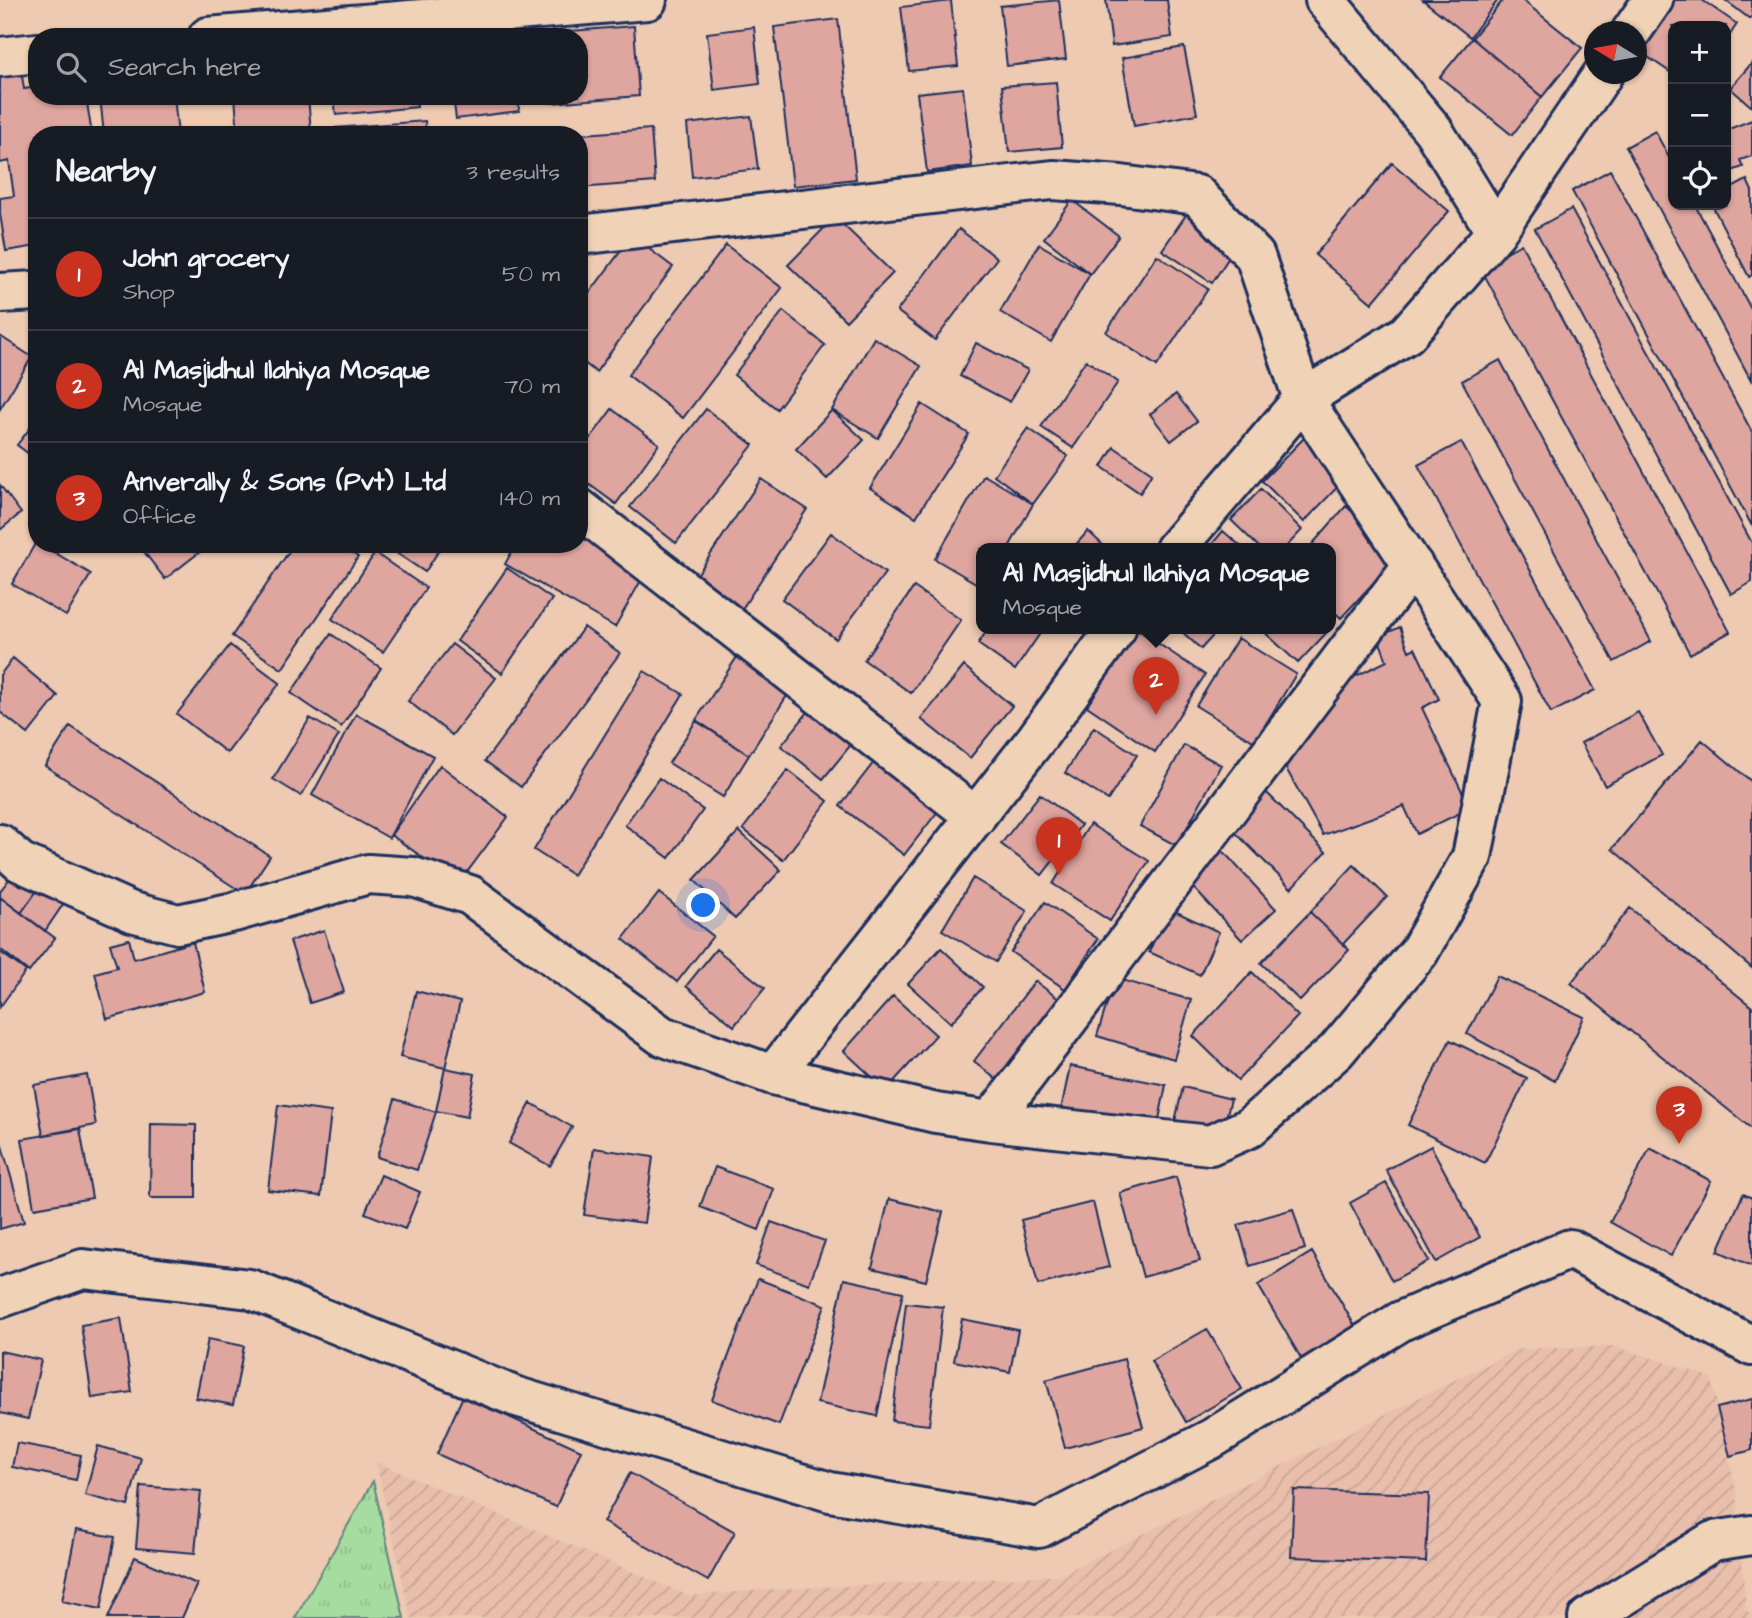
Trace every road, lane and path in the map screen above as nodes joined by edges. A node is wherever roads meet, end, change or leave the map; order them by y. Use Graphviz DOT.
graph roads {
  1 [pos="647,0"];
  2 [pos="1325,0"];
  3 [pos="1653,0"];
  4 [pos="1639,21"];
  5 [pos="315,28"];
  6 [pos="28,54"];
  7 [pos="0,57"];
  8 [pos="1596,84"];
  9 [pos="1496,232"];
  10 [pos="588,234"];
  11 [pos="28,291"];
  12 [pos="0,293"];
  13 [pos="1303,398"];
  14 [pos="588,515"];
  15 [pos="1180,543"];
  16 [pos="1413,565"];
  17 [pos="1112,634"];
  18 [pos="976,817"];
  19 [pos="0,844"];
  20 [pos="773,1075"];
  21 [pos="991,1121"];
  22 [pos="0,1298"];
  23 [pos="1752,1346"];
  24 [pos="1752,1535"];
  25 [pos="1588,1618"];
  1 -- 5 [label="street"];
  2 -- 9 [label="street"];
  3 -- 4 [label="street"];
  6 -- 7 [label="street"];
  8 -- 9 [label="street"];
  9 -- 13 [label="street"];
  10 -- 13 [label="street"];
  11 -- 12 [label="street"];
  13 -- 15 [label="street"];
  13 -- 16 [label="street"];
  14 -- 18 [label="street"];
  16 -- 21 [label="street"];
  16 -- 21 [label="street"];
  17 -- 18 [label="street"];
  18 -- 20 [label="street"];
  19 -- 20 [label="street"];
  20 -- 21 [label="street"];
  22 -- 23 [label="street"];
  24 -- 25 [label="street"];
}
